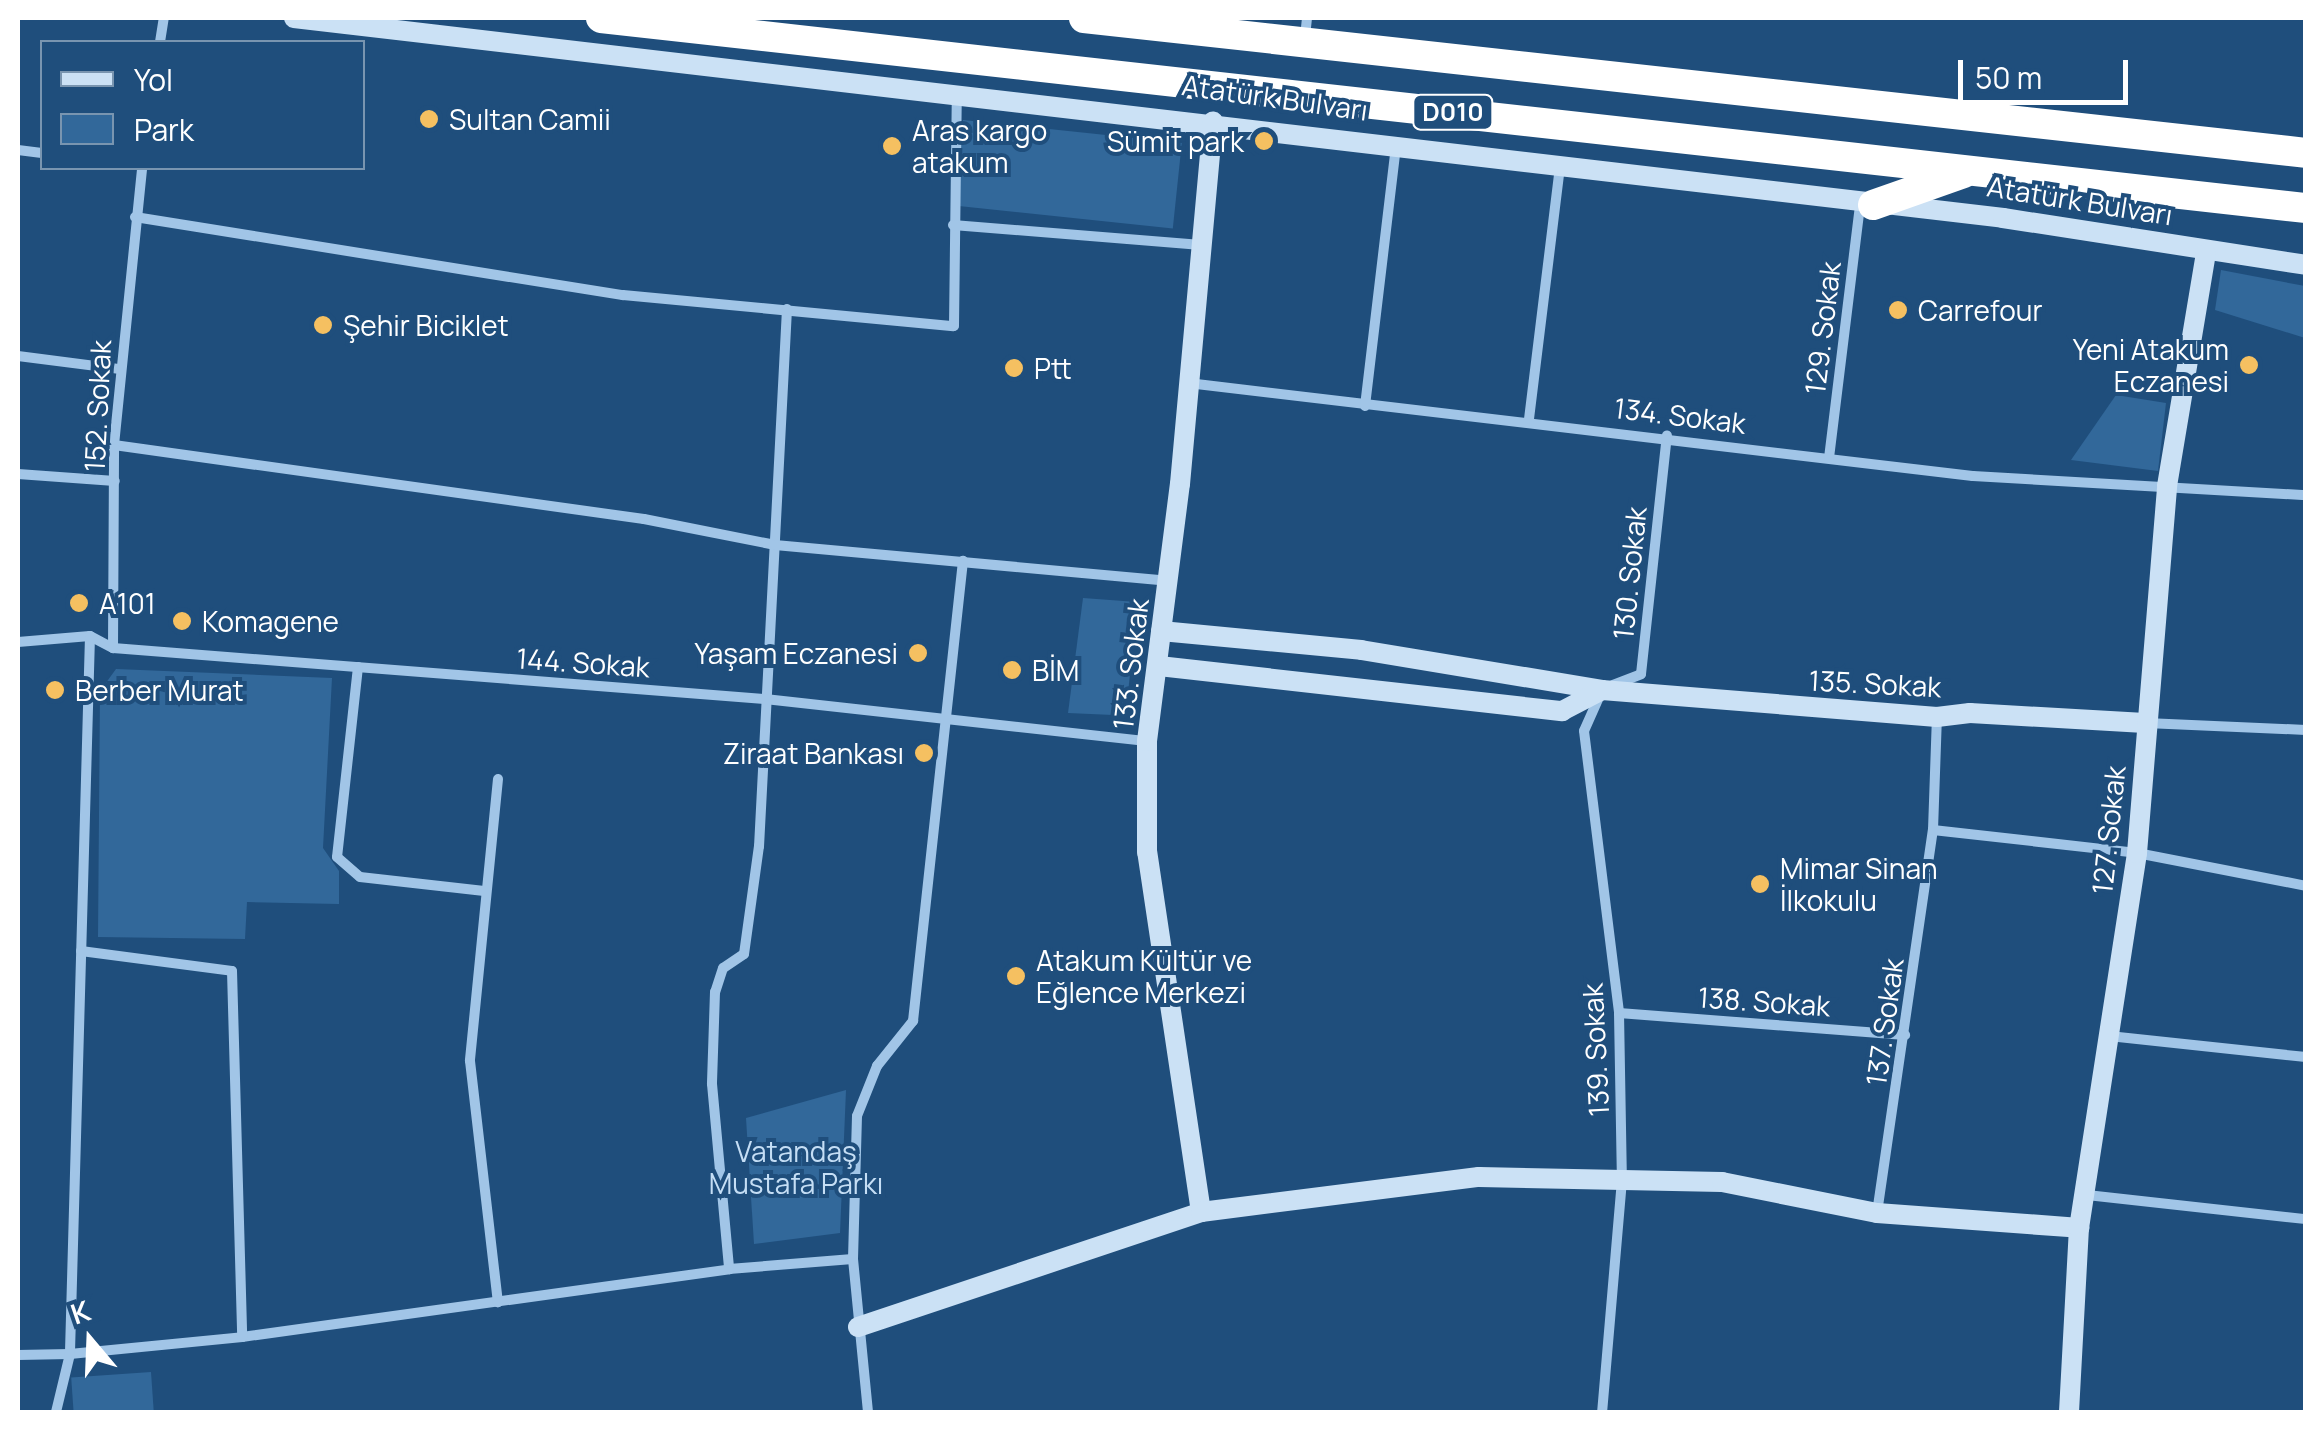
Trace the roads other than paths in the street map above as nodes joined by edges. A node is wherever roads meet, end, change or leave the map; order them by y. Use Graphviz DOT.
graph roads {
  1 [pos="294,18"];
  2 [pos="601,18"];
  3 [pos="1084,18"];
  4 [pos="1306,30"];
  5 [pos="957,92"];
  6 [pos="1213,121"];
  7 [pos="1396,146"];
  8 [pos="2306,153"];
  9 [pos="1560,165"];
  10 [pos="142,170"];
  11 [pos="1975,170"];
  12 [pos="1866,204"];
  13 [pos="2306,208"];
  14 [pos="135,217"];
  15 [pos="952,225"];
  16 [pos="1201,245"];
  17 [pos="2206,254"];
  18 [pos="2306,265"];
  19 [pos="787,309"];
  20 [pos="18,356"];
  21 [pos="120,369"];
  22 [pos="1187,383"];
  23 [pos="1364,406"];
  24 [pos="1530,419"];
  25 [pos="1667,436"];
  26 [pos="114,445"];
  27 [pos="1829,458"];
  28 [pos="18,474"];
  29 [pos="115,481"];
  30 [pos="2168,486"];
  31 [pos="2306,496"];
  32 [pos="775,545"];
  33 [pos="963,561"];
  34 [pos="1168,581"];
  35 [pos="1161,632"];
  36 [pos="90,636"];
  37 [pos="18,642"];
  38 [pos="113,648"];
  39 [pos="1160,666"];
  40 [pos="358,667"];
  41 [pos="1602,690"];
  42 [pos="765,699"];
  43 [pos="1938,717"];
  44 [pos="949,722"];
  45 [pos="2145,723"];
  46 [pos="2306,730"];
  47 [pos="1146,742"];
  48 [pos="498,779"];
  49 [pos="1932,830"];
  50 [pos="2137,853"];
  51 [pos="2306,886"];
  52 [pos="484,891"];
  53 [pos="81,951"];
  54 [pos="1619,1013"];
  55 [pos="1905,1035"];
  56 [pos="2108,1036"];
  57 [pos="2306,1058"];
  58 [pos="1622,1180"];
  59 [pos="2087,1195"];
  60 [pos="1201,1212"];
  61 [pos="1877,1212"];
  62 [pos="2306,1219"];
  63 [pos="2079,1228"];
  64 [pos="853,1259"];
  65 [pos="730,1270"];
  66 [pos="498,1302"];
  67 [pos="858,1327"];
  68 [pos="242,1337"];
  69 [pos="70,1354"];
  70 [pos="18,1355"];
  71 [pos="56,1412"];
  72 [pos="868,1412"];
  73 [pos="1602,1412"];
  74 [pos="2069,1412"];
  1 -- 5 [label="street, Atatürk Bulvarı"];
  2 -- 11 [label="highway, Atatürk Bulvarı / D010"];
  3 -- 4 [label="highway, Atatürk Bulvarı / D010"];
  4 -- 8 [label="highway, Atatürk Bulvarı / D010"];
  5 -- 6 [label="street, Atatürk Bulvarı"];
  5 -- 15 [label="street"];
  6 -- 7 [label="street, Atatürk Bulvarı"];
  6 -- 16 [label="street, 133. Sokak"];
  7 -- 9 [label="street, Atatürk Bulvarı"];
  7 -- 23 [label="street"];
  9 -- 12 [label="street, Atatürk Bulvarı"];
  9 -- 24 [label="street"];
  10 -- 14 [label="street, 152. Sokak"];
  11 -- 12 [label="highway"];
  11 -- 13 [label="highway, Atatürk Bulvarı / D010"];
  12 -- 17 [label="street, Atatürk Bulvarı"];
  12 -- 27 [label="street, 129. Sokak"];
  14 -- 19 [label="street"];
  14 -- 21 [label="street, 152. Sokak"];
  15 -- 16 [label="street"];
  15 -- 19 [label="street"];
  16 -- 22 [label="street, 133. Sokak"];
  17 -- 18 [label="street, Atatürk Bulvarı"];
  17 -- 30 [label="street, 127. Sokak"];
  19 -- 32 [label="street"];
  20 -- 21 [label="street"];
  21 -- 26 [label="street, 152. Sokak"];
  22 -- 23 [label="street, 134. Sokak"];
  22 -- 34 [label="street, 133. Sokak"];
  23 -- 24 [label="street, 134. Sokak"];
  24 -- 25 [label="street, 134. Sokak"];
  25 -- 27 [label="street, 134. Sokak"];
  25 -- 41 [label="street, 130. Sokak"];
  26 -- 29 [label="street, 152. Sokak"];
  26 -- 32 [label="street"];
  27 -- 30 [label="street, 134. Sokak"];
  28 -- 29 [label="street"];
  29 -- 38 [label="street, 152. Sokak"];
  30 -- 31 [label="street, 134. Sokak"];
  30 -- 45 [label="street, 127. Sokak"];
  32 -- 33 [label="street"];
  32 -- 42 [label="street"];
  33 -- 34 [label="street"];
  33 -- 44 [label="street"];
  34 -- 35 [label="street, 133. Sokak"];
  35 -- 39 [label="street, 133. Sokak"];
  35 -- 41 [label="street, 135. Sokak"];
  36 -- 37 [label="street"];
  36 -- 38 [label="street, 144. Sokak"];
  36 -- 53 [label="street"];
  38 -- 40 [label="street, 144. Sokak"];
  39 -- 41 [label="street, 135. Sokak"];
  39 -- 47 [label="street, 133. Sokak"];
  40 -- 42 [label="street, 144. Sokak"];
  40 -- 52 [label="street"];
  41 -- 43 [label="street, 135. Sokak"];
  41 -- 54 [label="street, 139. Sokak"];
  42 -- 44 [label="street, 144. Sokak"];
  42 -- 65 [label="street"];
  43 -- 45 [label="street, 135. Sokak"];
  43 -- 49 [label="street, 137. Sokak"];
  44 -- 47 [label="street, 144. Sokak"];
  44 -- 64 [label="street"];
  45 -- 46 [label="street"];
  45 -- 50 [label="street, 127. Sokak"];
  47 -- 60 [label="street, 133. Sokak"];
  48 -- 52 [label="street"];
  49 -- 50 [label="street"];
  49 -- 55 [label="street, 137. Sokak"];
  50 -- 51 [label="street"];
  50 -- 56 [label="street, 127. Sokak"];
  52 -- 66 [label="street"];
  53 -- 68 [label="street"];
  53 -- 69 [label="street"];
  54 -- 55 [label="street, 138. Sokak"];
  54 -- 58 [label="street, 139. Sokak"];
  55 -- 61 [label="street, 137. Sokak"];
  56 -- 57 [label="street"];
  56 -- 59 [label="street, 127. Sokak"];
  58 -- 60 [label="street"];
  58 -- 61 [label="street"];
  58 -- 73 [label="street, 139. Sokak"];
  59 -- 62 [label="street"];
  59 -- 63 [label="street, 127. Sokak"];
  60 -- 67 [label="street"];
  61 -- 63 [label="street"];
  63 -- 74 [label="street, 127. Sokak"];
  64 -- 65 [label="street"];
  64 -- 67 [label="street"];
  65 -- 66 [label="street"];
  66 -- 68 [label="street"];
  67 -- 72 [label="street"];
  68 -- 69 [label="street"];
  69 -- 70 [label="street"];
  69 -- 71 [label="street"];
}
